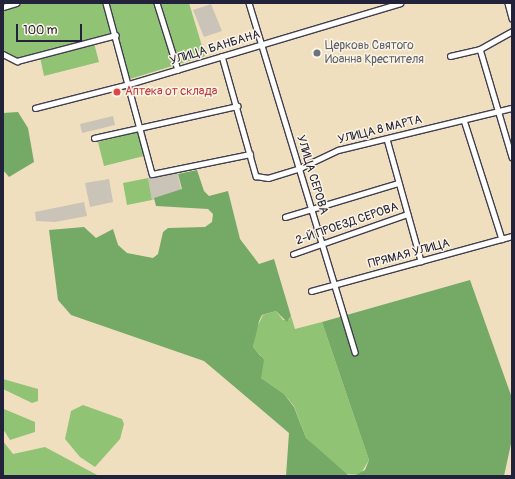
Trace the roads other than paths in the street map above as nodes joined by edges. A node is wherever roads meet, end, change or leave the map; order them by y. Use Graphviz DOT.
graph roads {
  1 [pos="16,3"];
  2 [pos="106,3"];
  3 [pos="157,3"];
  4 [pos="250,3"];
  5 [pos="400,3"];
  6 [pos="508,3"];
  7 [pos="3,7"];
  8 [pos="512,17"];
  9 [pos="512,31"];
  10 [pos="116,35"];
  11 [pos="262,44"];
  12 [pos="480,48"];
  13 [pos="3,54"];
  14 [pos="222,56"];
  15 [pos="450,56"];
  16 [pos="178,70"];
  17 [pos="129,84"];
  18 [pos="237,106"];
  19 [pos="35,108"];
  20 [pos="512,108"];
  21 [pos="500,111"];
  22 [pos="464,120"];
  23 [pos="139,126"];
  24 [pos="94,138"];
  25 [pos="387,139"];
  26 [pos="250,154"];
  27 [pos="512,157"];
  28 [pos="300,168"];
  29 [pos="398,183"];
  30 [pos="312,209"];
  31 [pos="407,214"];
  32 [pos="285,217"];
  33 [pos="512,236"];
  34 [pos="502,239"];
  35 [pos="323,244"];
  36 [pos="293,254"];
  37 [pos="421,261"];
  38 [pos="334,285"];
  39 [pos="311,291"];
  40 [pos="355,352"];
  1 -- 7 [label="street"];
  2 -- 10 [label="street"];
  3 -- 16 [label="street"];
  4 -- 11 [label="street, УЛИЦА СЕРОВА"];
  5 -- 11 [label="street, УЛИЦА БАНБАНА"];
  6 -- 8 [label="street"];
  9 -- 12 [label="street"];
  10 -- 13 [label="street"];
  10 -- 17 [label="street"];
  11 -- 14 [label="street, УЛИЦА БАНБАНА"];
  11 -- 28 [label="street, УЛИЦА СЕРОВА"];
  12 -- 15 [label="street"];
  12 -- 21 [label="street"];
  14 -- 16 [label="street, УЛИЦА БАНБАНА"];
  14 -- 18 [label="street"];
  16 -- 17 [label="street, УЛИЦА БАНБАНА"];
  17 -- 19 [label="street, УЛИЦА БАНБАНА"];
  17 -- 23 [label="street"];
  18 -- 23 [label="street"];
  18 -- 26 [label="street"];
  20 -- 21 [label="street, УЛИЦА 8 МАРТА"];
  21 -- 22 [label="street, УЛИЦА 8 МАРТА"];
  21 -- 27 [label="street"];
  22 -- 25 [label="street, УЛИЦА 8 МАРТА"];
  22 -- 34 [label="street"];
  23 -- 24 [label="street"];
  23 -- 26 [label="street"];
  25 -- 28 [label="street, УЛИЦА 8 МАРТА"];
  25 -- 29 [label="street"];
  26 -- 28 [label="street, УЛИЦА 8 МАРТА"];
  28 -- 30 [label="street, УЛИЦА СЕРОВА"];
  29 -- 30 [label="street"];
  29 -- 31 [label="street"];
  30 -- 32 [label="street"];
  30 -- 35 [label="street, УЛИЦА СЕРОВА"];
  31 -- 35 [label="street, 2-Й ПРОЕЗД СЕРОВА"];
  31 -- 37 [label="street"];
  33 -- 34 [label="street, ПРЯМАЯ УЛИЦА"];
  34 -- 37 [label="street, ПРЯМАЯ УЛИЦА"];
  35 -- 36 [label="street, 2-Й ПРОЕЗД СЕРОВА"];
  35 -- 38 [label="street, УЛИЦА СЕРОВА"];
  37 -- 38 [label="street, ПРЯМАЯ УЛИЦА"];
  38 -- 39 [label="street, ПРЯМАЯ УЛИЦА"];
  38 -- 40 [label="street, УЛИЦА СЕРОВА"];
}
